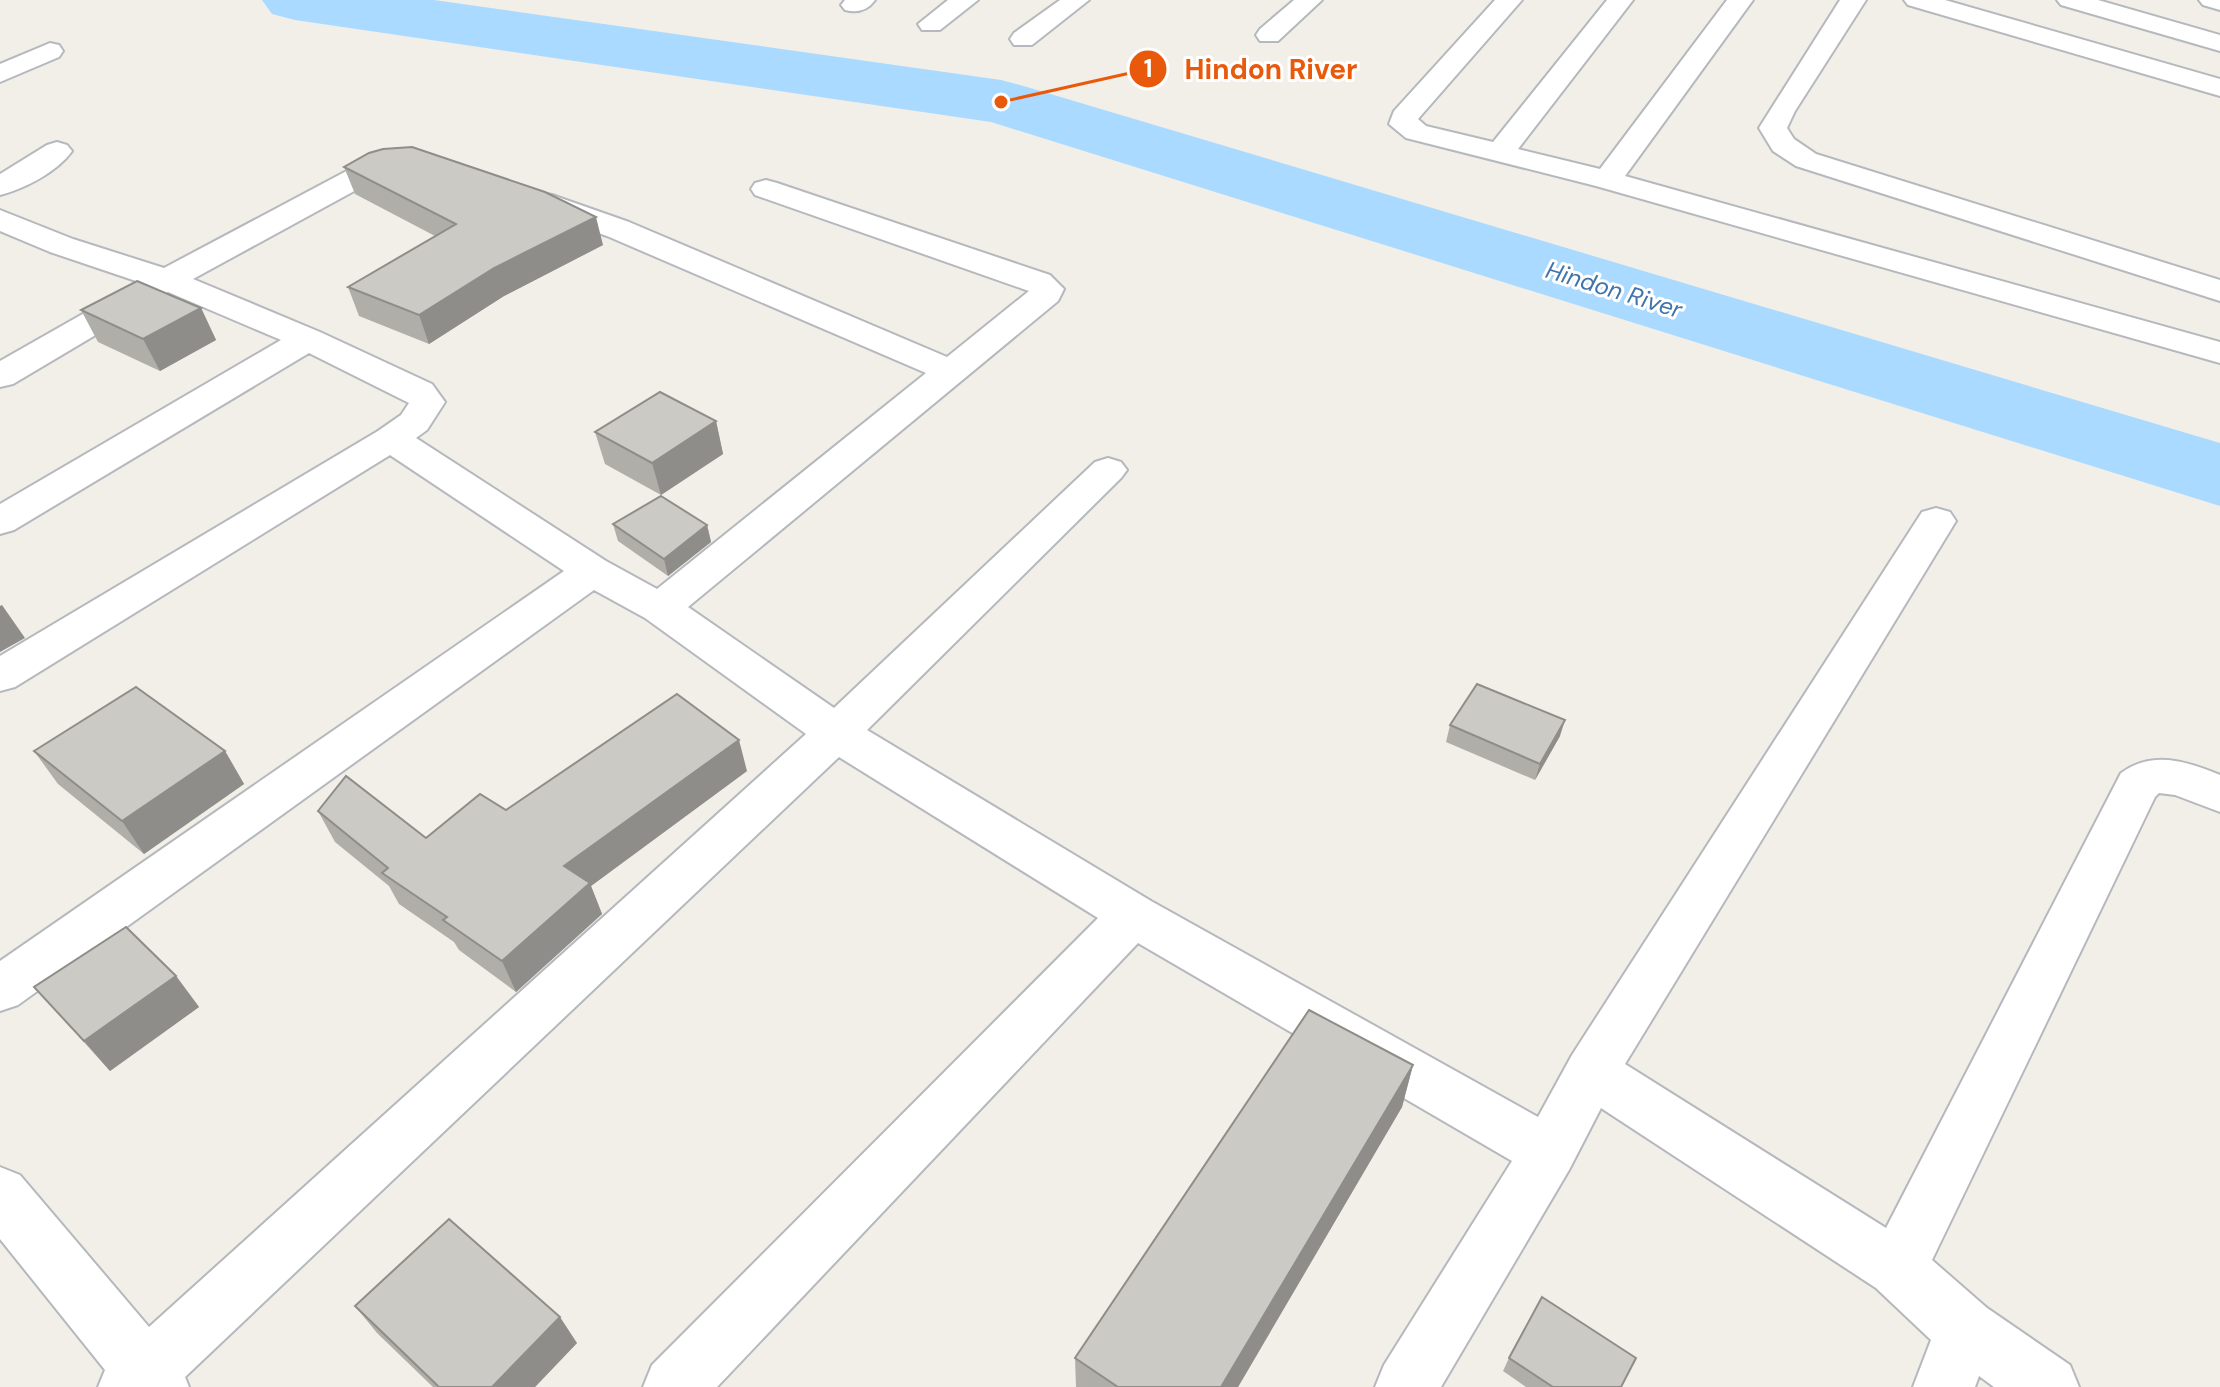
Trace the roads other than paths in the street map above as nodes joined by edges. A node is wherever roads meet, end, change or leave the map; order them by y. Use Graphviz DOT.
graph roads {
  1 [pos="965,0"];
  2 [pos="1076,0"];
  3 [pos="1309,0"];
  4 [pos="1509,0"];
  5 [pos="1620,0"];
  6 [pos="1740,0"];
  7 [pos="1853,0"];
  8 [pos="1917,0"];
  9 [pos="2070,0"];
  10 [pos="2212,0"];
  11 [pos="2220,2"];
  12 [pos="931,24"];
  13 [pos="1269,35"];
  14 [pos="1023,39"];
  15 [pos="2220,43"];
  16 [pos="50,51"];
  17 [pos="0,74"];
  18 [pos="2220,88"];
  19 [pos="57,151"];
  20 [pos="1499,154"];
  21 [pos="439,167"];
  22 [pos="1607,180"];
  23 [pos="0,186"];
  24 [pos="766,189"];
  25 [pos="514,193"];
  26 [pos="0,219"];
  27 [pos="166,280"];
  28 [pos="2220,291"];
  29 [pos="308,339"];
  30 [pos="2220,353"];
  31 [pos="953,372"];
  32 [pos="0,376"];
  33 [pos="391,439"];
  34 [pos="1108,470"];
  35 [pos="0,521"];
  36 [pos="1936,521"];
  37 [pos="592,571"];
  38 [pos="660,608"];
  39 [pos="0,676"];
  40 [pos="836,733"];
  41 [pos="2220,794"];
  42 [pos="1133,915"];
  43 [pos="0,989"];
  44 [pos="1591,1072"];
  45 [pos="1549,1152"];
  46 [pos="0,1194"];
  47 [pos="1897,1268"];
  48 [pos="1965,1330"];
  49 [pos="144,1382"];
  50 [pos="674,1387"];
  51 [pos="1406,1387"];
  52 [pos="1944,1387"];
  53 [pos="2048,1387"];
  1 -- 12 [label="street"];
  2 -- 14 [label="street"];
  3 -- 13 [label="street"];
  4 -- 20 [label="street"];
  5 -- 20 [label="street"];
  6 -- 22 [label="street"];
  7 -- 28 [label="street"];
  8 -- 18 [label="street"];
  9 -- 15 [label="street"];
  10 -- 11 [label="street"];
  16 -- 17 [label="street"];
  19 -- 23 [label="street"];
  20 -- 22 [label="street"];
  21 -- 27 [label="street"];
  22 -- 30 [label="street"];
  24 -- 31 [label="street"];
  25 -- 31 [label="street"];
  26 -- 27 [label="street"];
  27 -- 29 [label="street"];
  27 -- 32 [label="street"];
  29 -- 33 [label="street"];
  29 -- 35 [label="street"];
  31 -- 38 [label="street"];
  33 -- 37 [label="street"];
  33 -- 39 [label="street"];
  34 -- 40 [label="street"];
  36 -- 44 [label="street"];
  37 -- 38 [label="street"];
  37 -- 43 [label="street"];
  38 -- 40 [label="street"];
  40 -- 42 [label="street"];
  40 -- 49 [label="street"];
  41 -- 47 [label="street"];
  42 -- 45 [label="street"];
  42 -- 50 [label="street"];
  44 -- 45 [label="street"];
  44 -- 47 [label="street"];
  45 -- 51 [label="street"];
  46 -- 49 [label="street"];
  47 -- 48 [label="street"];
  48 -- 52 [label="street"];
  48 -- 53 [label="street"];
}
